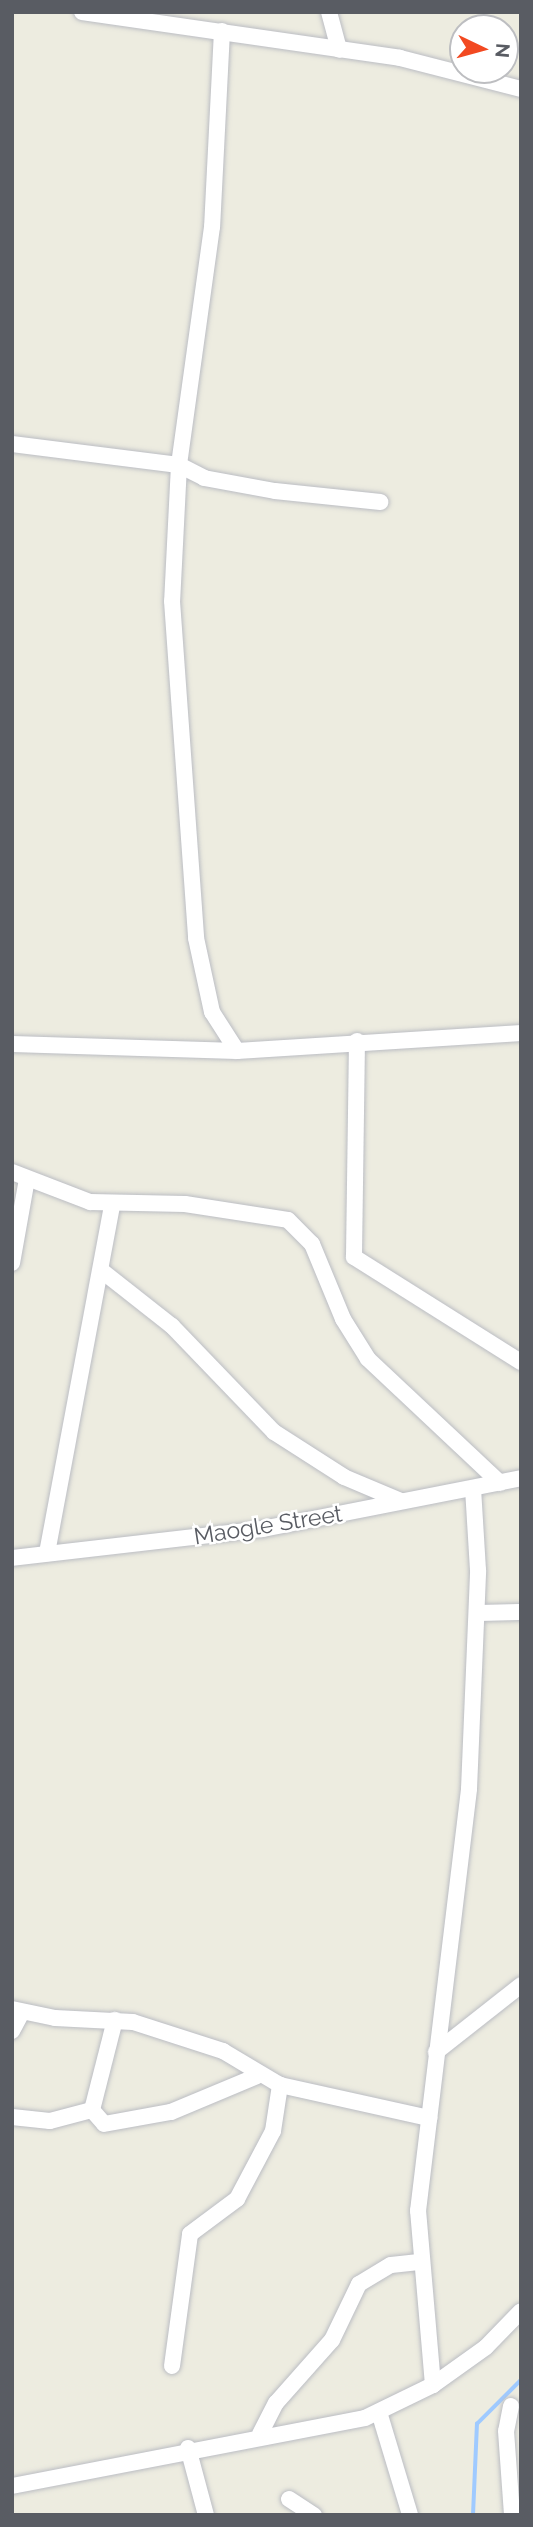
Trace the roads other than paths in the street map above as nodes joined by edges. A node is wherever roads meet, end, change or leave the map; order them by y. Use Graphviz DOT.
graph roads {
  1 [pos="82,12"];
  2 [pos="329,12"];
  3 [pos="222,31"];
  4 [pos="339,50"];
  5 [pos="521,89"];
  6 [pos="12,444"];
  7 [pos="179,465"];
  8 [pos="380,502"];
  9 [pos="521,1033"];
  10 [pos="357,1041"];
  11 [pos="12,1044"];
  12 [pos="237,1051"];
  13 [pos="20,1175"];
  14 [pos="112,1205"];
  15 [pos="12,1263"];
  16 [pos="103,1271"];
  17 [pos="521,1362"];
  18 [pos="521,1478"];
  19 [pos="500,1483"];
  20 [pos="473,1488"];
  21 [pos="401,1501"];
  22 [pos="47,1553"];
  23 [pos="12,1558"];
  24 [pos="521,1612"];
  25 [pos="477,1613"];
  26 [pos="521,1985"];
  27 [pos="17,2010"];
  28 [pos="114,2020"];
  29 [pos="12,2031"];
  30 [pos="436,2052"];
  31 [pos="257,2076"];
  32 [pos="280,2085"];
  33 [pos="92,2110"];
  34 [pos="12,2117"];
  35 [pos="429,2118"];
  36 [pos="419,2262"];
  37 [pos="521,2311"];
  38 [pos="172,2366"];
  39 [pos="433,2385"];
  40 [pos="511,2406"];
  41 [pos="379,2412"];
  42 [pos="260,2434"];
  43 [pos="188,2448"];
  44 [pos="15,2481"];
  45 [pos="289,2499"];
  46 [pos="206,2515"];
  47 [pos="314,2515"];
  48 [pos="410,2515"];
  49 [pos="512,2515"];
  1 -- 3 [label="street"];
  2 -- 4 [label="street"];
  3 -- 4 [label="street"];
  3 -- 7 [label="street"];
  4 -- 5 [label="street"];
  6 -- 7 [label="street"];
  7 -- 8 [label="street"];
  7 -- 12 [label="street"];
  9 -- 10 [label="street"];
  10 -- 12 [label="street"];
  10 -- 17 [label="street"];
  11 -- 12 [label="street"];
  13 -- 14 [label="street"];
  13 -- 15 [label="street"];
  14 -- 16 [label="street"];
  14 -- 19 [label="street"];
  16 -- 21 [label="street"];
  16 -- 22 [label="street"];
  18 -- 19 [label="street, Maogle Street"];
  19 -- 20 [label="street, Maogle Street"];
  20 -- 21 [label="street, Maogle Street"];
  20 -- 25 [label="street"];
  21 -- 22 [label="street, Maogle Street"];
  22 -- 23 [label="street, Maogle Street"];
  24 -- 25 [label="street"];
  25 -- 30 [label="street"];
  26 -- 30 [label="street"];
  27 -- 28 [label="street"];
  27 -- 29 [label="street"];
  28 -- 31 [label="street"];
  28 -- 33 [label="street"];
  30 -- 35 [label="street"];
  31 -- 32 [label="street"];
  31 -- 33 [label="street"];
  32 -- 35 [label="street"];
  32 -- 38 [label="street"];
  33 -- 34 [label="street"];
  35 -- 36 [label="street"];
  36 -- 39 [label="street"];
  36 -- 42 [label="street"];
  37 -- 39 [label="street"];
  39 -- 41 [label="street"];
  40 -- 49 [label="street"];
  41 -- 42 [label="street"];
  41 -- 48 [label="street"];
  42 -- 43 [label="street"];
  43 -- 44 [label="street"];
  43 -- 46 [label="street"];
  45 -- 47 [label="street"];
}
